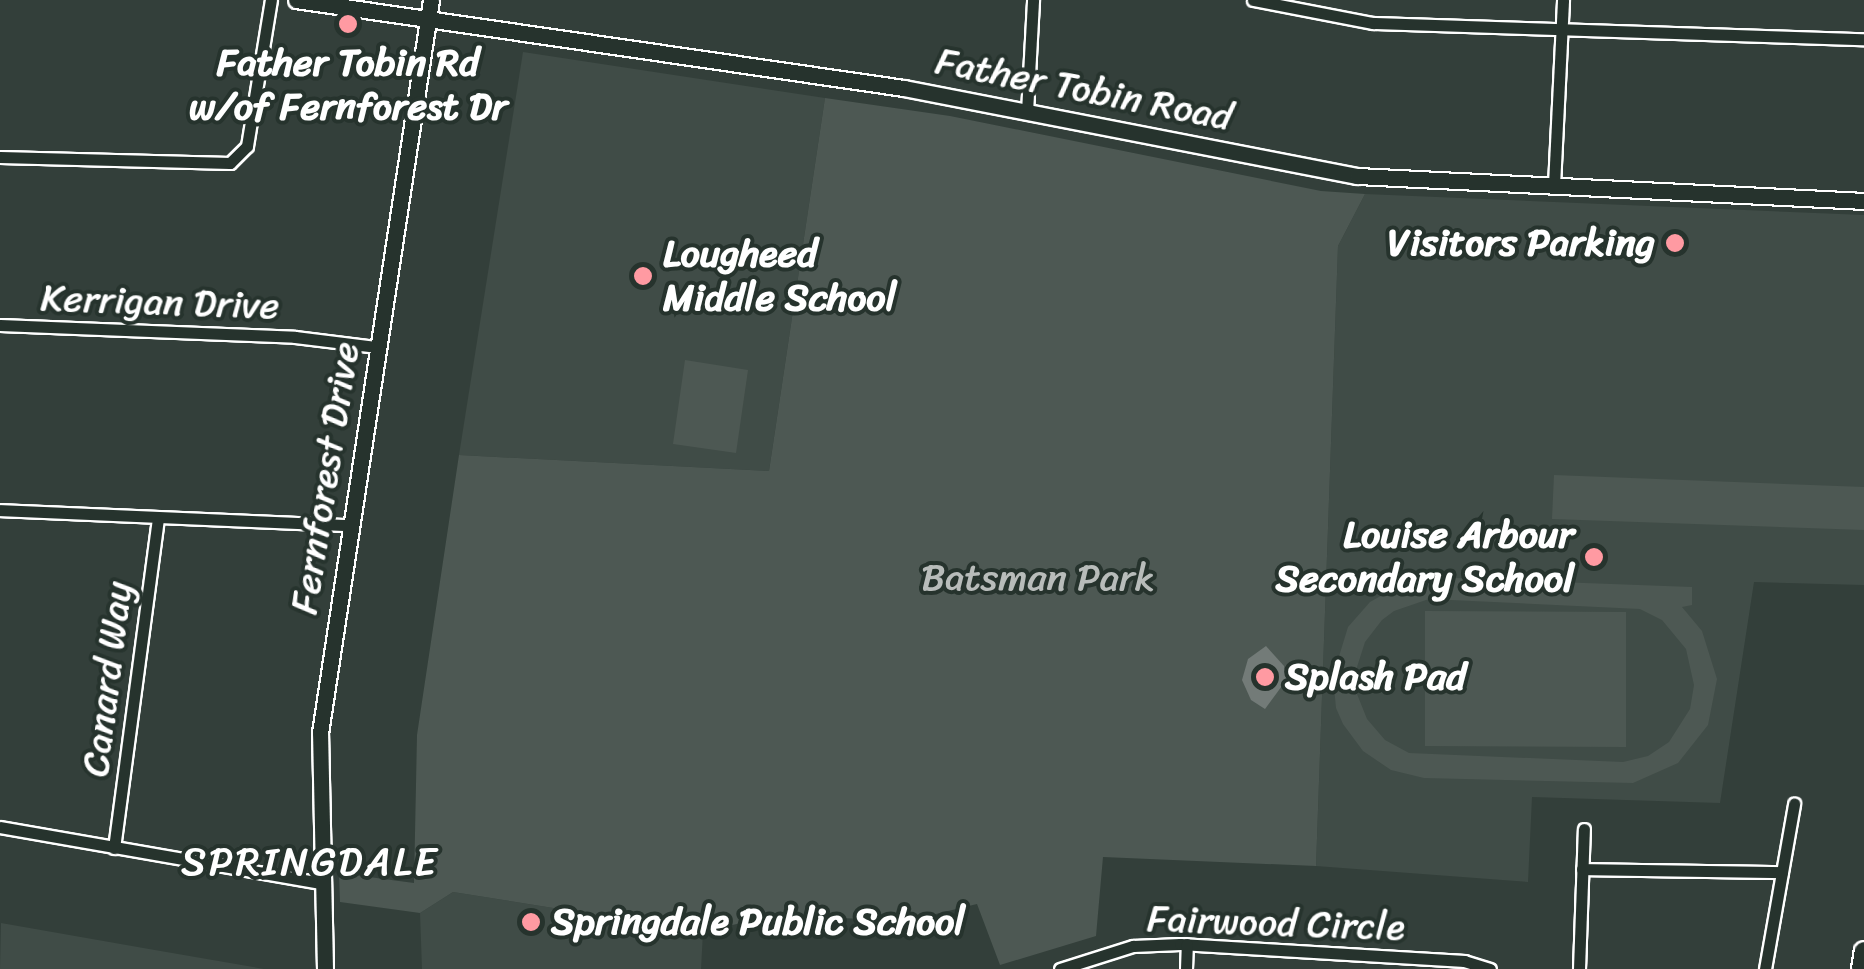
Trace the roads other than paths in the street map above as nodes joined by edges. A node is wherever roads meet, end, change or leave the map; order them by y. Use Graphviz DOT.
graph roads {
  1 [pos="271,0"];
  2 [pos="296,0"];
  3 [pos="1033,0"];
  4 [pos="1252,0"];
  5 [pos="1563,0"];
  6 [pos="430,8"];
  7 [pos="1562,26"];
  8 [pos="1864,39"];
  9 [pos="1027,112"];
  10 [pos="0,157"];
  11 [pos="1554,185"];
  12 [pos="1864,201"];
  13 [pos="0,325"];
  14 [pos="377,347"];
  15 [pos="0,510"];
  16 [pos="158,518"];
  17 [pos="350,525"];
  18 [pos="1794,804"];
  19 [pos="0,827"];
  20 [pos="1584,829"];
  21 [pos="114,848"];
  22 [pos="1582,869"];
  23 [pos="1782,872"];
  24 [pos="321,884"];
  25 [pos="1187,944"];
  26 [pos="1864,951"];
  27 [pos="1336,952"];
  28 [pos="1336,968"];
  29 [pos="325,969"];
  30 [pos="1060,969"];
  31 [pos="1186,969"];
  32 [pos="1490,969"];
  33 [pos="1579,969"];
  34 [pos="1765,969"];
  35 [pos="1861,969"];
  1 -- 10 [label="street"];
  2 -- 6 [label="street, Father Tobin Road"];
  3 -- 9 [label="street"];
  4 -- 7 [label="street"];
  5 -- 7 [label="street"];
  6 -- 9 [label="street, Father Tobin Road"];
  6 -- 14 [label="street, Fernforest Drive"];
  7 -- 8 [label="street"];
  7 -- 11 [label="street"];
  9 -- 11 [label="street, Father Tobin Road"];
  11 -- 12 [label="street, Father Tobin Road"];
  13 -- 14 [label="street, Kerrigan Drive"];
  14 -- 17 [label="street, Fernforest Drive"];
  15 -- 16 [label="street"];
  16 -- 17 [label="street"];
  16 -- 21 [label="street, Canard Way"];
  17 -- 24 [label="street, Fernforest Drive"];
  18 -- 23 [label="street"];
  19 -- 21 [label="street"];
  20 -- 22 [label="street"];
  21 -- 24 [label="street"];
  22 -- 23 [label="street"];
  22 -- 33 [label="street"];
  23 -- 34 [label="street"];
  24 -- 29 [label="street, Fernforest Drive"];
  25 -- 27 [label="street, Fairwood Circle"];
  25 -- 30 [label="street, Fairwood Circle"];
  25 -- 31 [label="street"];
  26 -- 35 [label="main road"];
  27 -- 28 [label="street"];
  27 -- 32 [label="street, Fairwood Circle"];
}
